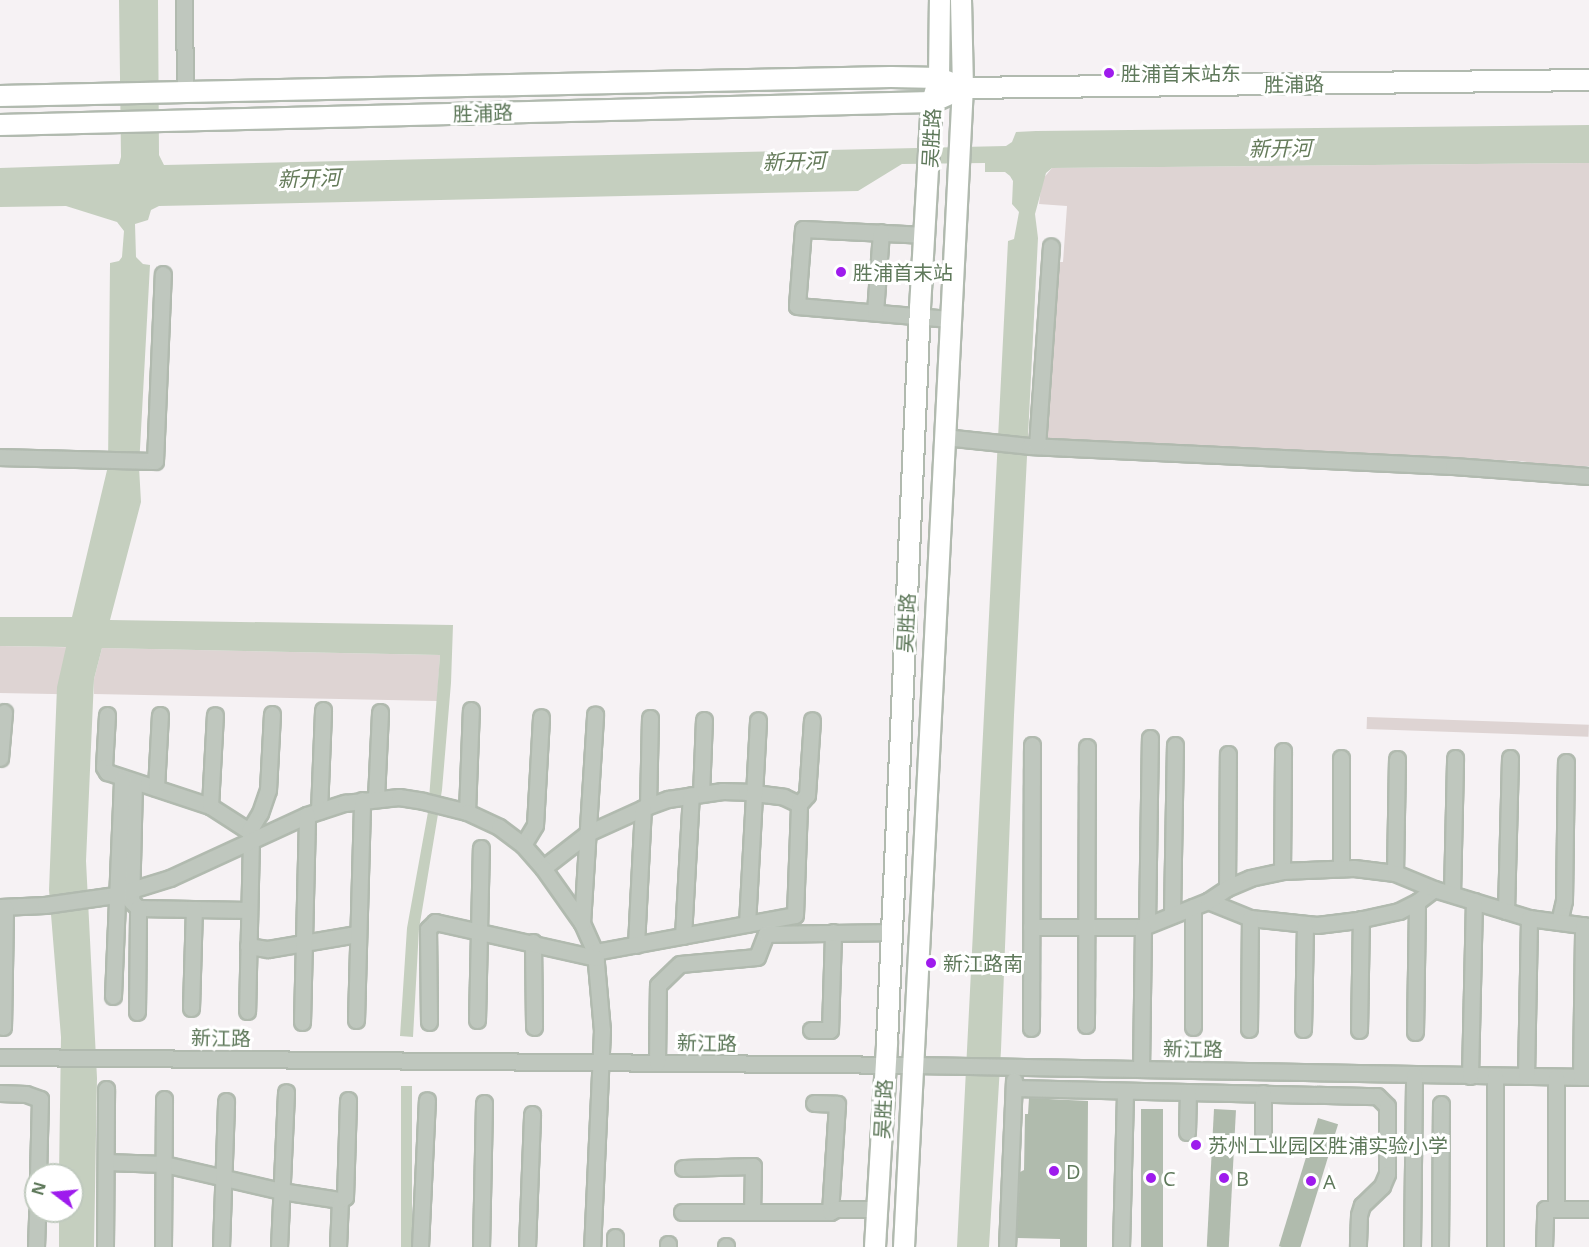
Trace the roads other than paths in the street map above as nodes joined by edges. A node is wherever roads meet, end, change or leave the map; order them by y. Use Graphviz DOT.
graph roads {
  1 [pos="184,0"];
  2 [pos="940,0"];
  3 [pos="961,0"];
  4 [pos="939,78"];
  5 [pos="1589,80"];
  6 [pos="963,88"];
  7 [pos="185,93"];
  8 [pos="0,96"];
  9 [pos="932,102"];
  10 [pos="0,126"];
  11 [pos="881,232"];
  12 [pos="926,235"];
  13 [pos="1051,246"];
  14 [pos="163,274"];
  15 [pos="875,312"];
  16 [pos="920,316"];
  17 [pos="949,319"];
  18 [pos="944,437"];
  19 [pos="1033,446"];
  20 [pos="0,457"];
  21 [pos="1589,476"];
  22 [pos="323,710"];
  23 [pos="471,711"];
  24 [pos="4,712"];
  25 [pos="380,712"];
  26 [pos="215,714"];
  27 [pos="272,714"];
  28 [pos="595,714"];
  29 [pos="107,715"];
  30 [pos="160,715"];
  31 [pos="541,717"];
  32 [pos="650,718"];
  33 [pos="704,720"];
  34 [pos="758,720"];
  35 [pos="812,720"];
  36 [pos="1150,738"];
  37 [pos="1032,745"];
  38 [pos="1175,745"];
  39 [pos="1087,747"];
  40 [pos="1283,751"];
  41 [pos="1228,754"];
  42 [pos="0,758"];
  43 [pos="1341,758"];
  44 [pos="1455,758"];
  45 [pos="1510,758"];
  46 [pos="1397,759"];
  47 [pos="1566,762"];
  48 [pos="128,780"];
  49 [pos="156,788"];
  50 [pos="755,792"];
  51 [pos="696,794"];
  52 [pos="369,799"];
  53 [pos="799,804"];
  54 [pos="210,806"];
  55 [pos="645,807"];
  56 [pos="467,812"];
  57 [pos="313,813"];
  58 [pos="588,833"];
  59 [pos="250,835"];
  60 [pos="522,845"];
  61 [pos="481,848"];
  62 [pos="543,868"];
  63 [pos="1341,868"];
  64 [pos="1282,871"];
  65 [pos="1395,873"];
  66 [pos="1227,888"];
  67 [pos="1434,889"];
  68 [pos="123,893"];
  69 [pos="1452,894"];
  70 [pos="1208,901"];
  71 [pos="1474,901"];
  72 [pos="1417,902"];
  73 [pos="3,907"];
  74 [pos="1193,907"];
  75 [pos="138,908"];
  76 [pos="194,909"];
  77 [pos="249,910"];
  78 [pos="1506,911"];
  79 [pos="1172,915"];
  80 [pos="1250,918"];
  81 [pos="1529,918"];
  82 [pos="1361,919"];
  83 [pos="1559,922"];
  84 [pos="582,923"];
  85 [pos="747,924"];
  86 [pos="1305,924"];
  87 [pos="1145,926"];
  88 [pos="1586,926"];
  89 [pos="1032,927"];
  90 [pos="1087,927"];
  91 [pos="477,932"];
  92 [pos="834,932"];
  93 [pos="892,932"];
  94 [pos="357,934"];
  95 [pos="683,936"];
  96 [pos="533,942"];
  97 [pos="303,943"];
  98 [pos="636,945"];
  99 [pos="248,946"];
  100 [pos="595,955"];
  101 [pos="113,996"];
  102 [pos="192,1008"];
  103 [pos="248,1011"];
  104 [pos="137,1012"];
  105 [pos="356,1020"];
  106 [pos="477,1020"];
  107 [pos="888,1021"];
  108 [pos="916,1021"];
  109 [pos="302,1022"];
  110 [pos="429,1022"];
  111 [pos="1086,1025"];
  112 [pos="3,1027"];
  113 [pos="1193,1027"];
  114 [pos="534,1028"];
  115 [pos="1031,1028"];
  116 [pos="1249,1029"];
  117 [pos="1303,1029"];
  118 [pos="811,1030"];
  119 [pos="1359,1030"];
  120 [pos="1415,1032"];
  121 [pos="0,1057"];
  122 [pos="601,1062"];
  123 [pos="657,1063"];
  124 [pos="886,1065"];
  125 [pos="914,1065"];
  126 [pos="1010,1067"];
  127 [pos="1141,1069"];
  128 [pos="1414,1075"];
  129 [pos="1470,1076"];
  130 [pos="1495,1076"];
  131 [pos="1526,1076"];
  132 [pos="1556,1077"];
  133 [pos="1585,1077"];
  134 [pos="1014,1088"];
  135 [pos="106,1089"];
  136 [pos="1125,1091"];
  137 [pos="286,1092"];
  138 [pos="1188,1092"];
  139 [pos="0,1093"];
  140 [pos="1263,1093"];
  141 [pos="164,1099"];
  142 [pos="348,1100"];
  143 [pos="427,1100"];
  144 [pos="226,1101"];
  145 [pos="484,1103"];
  146 [pos="814,1103"];
  147 [pos="1441,1104"];
  148 [pos="532,1114"];
  149 [pos="883,1114"];
  150 [pos="911,1114"];
  151 [pos="1187,1132"];
  152 [pos="1263,1132"];
  153 [pos="106,1162"];
  154 [pos="38,1163"];
  155 [pos="164,1164"];
  156 [pos="683,1168"];
  157 [pos="224,1177"];
  158 [pos="281,1191"];
  159 [pos="340,1200"];
  160 [pos="1556,1209"];
  161 [pos="1589,1209"];
  162 [pos="682,1212"];
  163 [pos="752,1212"];
  164 [pos="830,1212"];
  165 [pos="877,1212"];
  166 [pos="37,1223"];
  167 [pos="36,1247"];
  168 [pos="105,1247"];
  169 [pos="163,1247"];
  170 [pos="221,1247"];
  171 [pos="279,1247"];
  172 [pos="338,1247"];
  173 [pos="421,1247"];
  174 [pos="481,1247"];
  175 [pos="527,1247"];
  176 [pos="592,1247"];
  177 [pos="875,1247"];
  178 [pos="904,1247"];
  179 [pos="1007,1247"];
  180 [pos="1121,1247"];
  181 [pos="1358,1247"];
  182 [pos="1412,1247"];
  183 [pos="1440,1247"];
  184 [pos="1495,1247"];
  185 [pos="1544,1247"];
  1 -- 7 [label="street"];
  2 -- 4 [label="main road, 吴胜路"];
  3 -- 6 [label="main road, 吴胜路"];
  4 -- 6 [label="main road, 胜浦路"];
  4 -- 7 [label="main road, 胜浦路"];
  4 -- 9 [label="main road, 吴胜路"];
  5 -- 6 [label="main road, 胜浦路"];
  6 -- 9 [label="main road, 胜浦路"];
  6 -- 17 [label="main road, 吴胜路"];
  7 -- 8 [label="main road, 胜浦路"];
  9 -- 10 [label="main road, 胜浦路"];
  9 -- 12 [label="main road, 吴胜路"];
  11 -- 12 [label="street"];
  11 -- 15 [label="street"];
  11 -- 15 [label="street"];
  12 -- 16 [label="main road, 吴胜路"];
  13 -- 19 [label="street"];
  14 -- 20 [label="street"];
  15 -- 16 [label="street"];
  16 -- 17 [label="street"];
  16 -- 93 [label="main road, 吴胜路"];
  17 -- 18 [label="main road, 吴胜路"];
  18 -- 19 [label="street"];
  18 -- 108 [label="main road, 吴胜路"];
  19 -- 21 [label="street"];
  22 -- 57 [label="street"];
  23 -- 56 [label="street"];
  24 -- 42 [label="street"];
  25 -- 52 [label="street"];
  26 -- 54 [label="street"];
  27 -- 59 [label="street"];
  28 -- 58 [label="street"];
  29 -- 48 [label="street"];
  30 -- 49 [label="street"];
  31 -- 60 [label="street"];
  32 -- 55 [label="street"];
  33 -- 51 [label="street"];
  34 -- 50 [label="street"];
  35 -- 53 [label="street"];
  36 -- 87 [label="street"];
  37 -- 89 [label="street"];
  38 -- 79 [label="street"];
  39 -- 90 [label="street"];
  40 -- 64 [label="street"];
  41 -- 66 [label="street"];
  43 -- 63 [label="street"];
  44 -- 69 [label="street"];
  45 -- 78 [label="street"];
  46 -- 65 [label="street"];
  47 -- 83 [label="street"];
  48 -- 49 [label="street"];
  48 -- 68 [label="street"];
  49 -- 54 [label="street"];
  50 -- 51 [label="street"];
  50 -- 53 [label="street"];
  50 -- 85 [label="street"];
  51 -- 55 [label="street"];
  51 -- 95 [label="street"];
  52 -- 56 [label="street"];
  52 -- 57 [label="street"];
  52 -- 94 [label="street"];
  53 -- 85 [label="street"];
  54 -- 59 [label="street"];
  55 -- 58 [label="street"];
  55 -- 98 [label="street"];
  56 -- 60 [label="street"];
  57 -- 59 [label="street"];
  57 -- 97 [label="street"];
  58 -- 62 [label="street"];
  58 -- 84 [label="street"];
  59 -- 68 [label="street"];
  59 -- 77 [label="street"];
  60 -- 62 [label="street"];
  61 -- 91 [label="street"];
  62 -- 84 [label="street"];
  63 -- 64 [label="street"];
  63 -- 65 [label="street"];
  64 -- 66 [label="street"];
  65 -- 67 [label="street"];
  66 -- 70 [label="street"];
  67 -- 69 [label="street"];
  67 -- 72 [label="street"];
  68 -- 73 [label="street"];
  68 -- 75 [label="street"];
  68 -- 101 [label="street"];
  69 -- 71 [label="street"];
  70 -- 74 [label="street"];
  70 -- 80 [label="street"];
  71 -- 78 [label="street"];
  71 -- 129 [label="street"];
  72 -- 82 [label="street"];
  72 -- 120 [label="street"];
  73 -- 112 [label="street"];
  74 -- 79 [label="street"];
  74 -- 113 [label="street"];
  75 -- 76 [label="street"];
  75 -- 104 [label="street"];
  76 -- 77 [label="street"];
  76 -- 102 [label="street"];
  77 -- 99 [label="street"];
  78 -- 81 [label="street"];
  79 -- 87 [label="street"];
  80 -- 86 [label="street"];
  80 -- 116 [label="street"];
  81 -- 83 [label="street"];
  81 -- 131 [label="street"];
  82 -- 86 [label="street"];
  82 -- 119 [label="street"];
  83 -- 88 [label="street"];
  84 -- 100 [label="street"];
  85 -- 95 [label="street"];
  86 -- 117 [label="street"];
  87 -- 90 [label="street"];
  87 -- 127 [label="street"];
  88 -- 133 [label="street"];
  89 -- 90 [label="street"];
  89 -- 115 [label="street"];
  90 -- 111 [label="street"];
  91 -- 96 [label="street"];
  91 -- 106 [label="street"];
  91 -- 110 [label="street"];
  92 -- 93 [label="street"];
  92 -- 118 [label="street"];
  92 -- 123 [label="street"];
  93 -- 107 [label="main road, 吴胜路"];
  94 -- 97 [label="street"];
  94 -- 105 [label="street"];
  95 -- 98 [label="street"];
  96 -- 100 [label="street"];
  96 -- 114 [label="street"];
  97 -- 99 [label="street"];
  97 -- 109 [label="street"];
  98 -- 100 [label="street"];
  99 -- 103 [label="street"];
  100 -- 122 [label="street"];
  107 -- 108 [label="main road"];
  107 -- 124 [label="main road, 吴胜路"];
  108 -- 125 [label="main road, 吴胜路"];
  121 -- 122 [label="street, 新江路"];
  122 -- 123 [label="street, 新江路"];
  122 -- 176 [label="street"];
  123 -- 124 [label="street, 新江路"];
  124 -- 125 [label="street, 新江路"];
  124 -- 149 [label="main road, 吴胜路"];
  125 -- 126 [label="street, 新江路"];
  125 -- 150 [label="main road, 吴胜路"];
  126 -- 127 [label="street, 新江路"];
  126 -- 134 [label="street"];
  127 -- 128 [label="street, 新江路"];
  128 -- 129 [label="street, 新江路"];
  128 -- 182 [label="street"];
  129 -- 130 [label="street, 新江路"];
  130 -- 131 [label="street, 新江路"];
  130 -- 184 [label="street"];
  131 -- 132 [label="street, 新江路"];
  132 -- 133 [label="street, 新江路"];
  132 -- 160 [label="street"];
  134 -- 136 [label="street"];
  134 -- 179 [label="street"];
  135 -- 153 [label="street"];
  136 -- 138 [label="street"];
  136 -- 180 [label="street"];
  137 -- 158 [label="street"];
  138 -- 140 [label="street"];
  138 -- 151 [label="street"];
  139 -- 154 [label="street"];
  140 -- 152 [label="street"];
  140 -- 181 [label="street"];
  141 -- 155 [label="street"];
  142 -- 159 [label="street"];
  143 -- 173 [label="street"];
  144 -- 157 [label="street"];
  145 -- 174 [label="street"];
  146 -- 164 [label="street"];
  147 -- 183 [label="street"];
  148 -- 175 [label="street"];
  149 -- 150 [label="main road"];
  149 -- 165 [label="main road, 吴胜路"];
  150 -- 178 [label="main road, 吴胜路"];
  153 -- 155 [label="street"];
  153 -- 168 [label="street"];
  155 -- 157 [label="street"];
  155 -- 169 [label="street"];
  156 -- 163 [label="street"];
  157 -- 158 [label="street"];
  157 -- 170 [label="street"];
  158 -- 159 [label="street"];
  158 -- 171 [label="street"];
  159 -- 172 [label="street"];
  160 -- 161 [label="street"];
  160 -- 185 [label="street"];
  162 -- 163 [label="street"];
  163 -- 164 [label="street"];
  164 -- 165 [label="street"];
  165 -- 177 [label="main road, 吴胜路"];
  166 -- 167 [label="street"];
}
